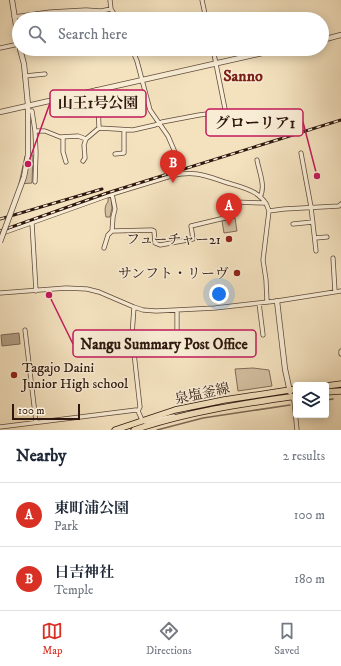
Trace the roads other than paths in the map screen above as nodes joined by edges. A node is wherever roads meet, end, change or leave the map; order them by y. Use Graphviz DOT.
graph roads {
  1 [pos="12,0"];
  2 [pos="110,0"];
  3 [pos="202,0"];
  4 [pos="111,9"];
  5 [pos="13,12"];
  6 [pos="50,12"];
  7 [pos="113,12"];
  8 [pos="205,12"];
  9 [pos="341,35"];
  10 [pos="329,38"];
  11 [pos="12,45"];
  12 [pos="0,48"];
  13 [pos="21,56"];
  14 [pos="134,56"];
  15 [pos="214,56"];
  16 [pos="248,56"];
  17 [pos="216,63"];
  18 [pos="45,74"];
  19 [pos="25,76"];
  20 [pos="142,80"];
  21 [pos="96,90"];
  22 [pos="28,105"];
  23 [pos="28,111"];
  24 [pos="0,112"];
  25 [pos="216,113"];
  26 [pos="159,124"];
  27 [pos="99,128"];
  28 [pos="219,128"];
  29 [pos="124,130"];
  30 [pos="35,131"];
  31 [pos="63,137"];
  32 [pos="86,139"];
  33 [pos="301,153"];
  34 [pos="115,154"];
  35 [pos="257,160"];
  36 [pos="83,161"];
  37 [pos="66,162"];
  38 [pos="181,174"];
  39 [pos="35,182"];
  40 [pos="112,194"];
  41 [pos="260,197"];
  42 [pos="266,203"];
  43 [pos="340,206"];
  44 [pos="311,207"];
  45 [pos="269,211"];
  46 [pos="313,222"];
  47 [pos="32,223"];
  48 [pos="293,224"];
  49 [pos="112,231"];
  50 [pos="0,234"];
  51 [pos="327,237"];
  52 [pos="315,238"];
  53 [pos="0,242"];
  54 [pos="104,248"];
  55 [pos="316,251"];
  56 [pos="333,258"];
  57 [pos="36,291"];
  58 [pos="341,291"];
  59 [pos="335,292"];
  60 [pos="0,293"];
  61 [pos="277,301"];
  62 [pos="267,302"];
  63 [pos="259,303"];
  64 [pos="134,307"];
  65 [pos="177,310"];
  66 [pos="25,330"];
  67 [pos="263,335"];
  68 [pos="177,336"];
  69 [pos="341,384"];
  70 [pos="329,386"];
  71 [pos="293,390"];
  72 [pos="341,390"];
  73 [pos="329,392"];
  74 [pos="293,396"];
  75 [pos="138,411"];
  76 [pos="191,414"];
  77 [pos="296,418"];
  78 [pos="142,420"];
  79 [pos="36,422"];
  80 [pos="0,427"];
  81 [pos="115,430"];
  82 [pos="134,430"];
  83 [pos="297,430"];
  1 -- 5 [label="street"];
  2 -- 4 [label="street"];
  3 -- 8 [label="street"];
  4 -- 6 [label="street"];
  4 -- 7 [label="street"];
  9 -- 10 [label="street"];
  11 -- 12 [label="street"];
  13 -- 19 [label="street"];
  14 -- 20 [label="street"];
  15 -- 17 [label="street"];
  16 -- 17 [label="street"];
  17 -- 20 [label="street"];
  17 -- 25 [label="street"];
  18 -- 19 [label="street"];
  19 -- 22 [label="street"];
  20 -- 21 [label="street"];
  20 -- 26 [label="street"];
  21 -- 22 [label="street"];
  21 -- 27 [label="street"];
  22 -- 23 [label="street"];
  22 -- 24 [label="street"];
  23 -- 30 [label="street"];
  23 -- 53 [label="street, bridge"];
  25 -- 26 [label="street"];
  25 -- 28 [label="street"];
  26 -- 29 [label="street"];
  26 -- 38 [label="street"];
  27 -- 29 [label="street"];
  27 -- 32 [label="street"];
  29 -- 34 [label="street"];
  30 -- 31 [label="street"];
  30 -- 39 [label="street"];
  31 -- 32 [label="street"];
  31 -- 37 [label="street"];
  32 -- 36 [label="street"];
  33 -- 44 [label="street"];
  35 -- 41 [label="street"];
  38 -- 40 [label="street"];
  38 -- 41 [label="street"];
  40 -- 47 [label="street"];
  40 -- 49 [label="street"];
  41 -- 42 [label="street"];
  42 -- 45 [label="street"];
  42 -- 49 [label="street"];
  43 -- 44 [label="street"];
  44 -- 45 [label="street"];
  44 -- 46 [label="street"];
  45 -- 62 [label="street"];
  46 -- 48 [label="street"];
  46 -- 52 [label="street"];
  47 -- 50 [label="street"];
  47 -- 57 [label="street"];
  49 -- 54 [label="street"];
  51 -- 52 [label="street"];
  52 -- 55 [label="street"];
  56 -- 59 [label="street"];
  57 -- 60 [label="street"];
  57 -- 64 [label="street"];
  58 -- 59 [label="street"];
  59 -- 61 [label="street"];
  61 -- 62 [label="street"];
  61 -- 71 [label="street"];
  62 -- 63 [label="street"];
  63 -- 65 [label="street"];
  63 -- 67 [label="street"];
  64 -- 65 [label="street"];
  64 -- 75 [label="street"];
  65 -- 68 [label="street"];
  66 -- 79 [label="street"];
  69 -- 70 [label="main road"];
  71 -- 78 [label="main road, 泉塩釜線"];
  72 -- 73 [label="main road"];
  74 -- 76 [label="main road, 泉塩釜線"];
  75 -- 78 [label="street"];
  75 -- 79 [label="street"];
  76 -- 78 [label="street"];
  76 -- 82 [label="main road, 泉塩釜線"];
  77 -- 83 [label="street"];
  78 -- 81 [label="main road, 泉塩釜線"];
  79 -- 80 [label="street"];
}
